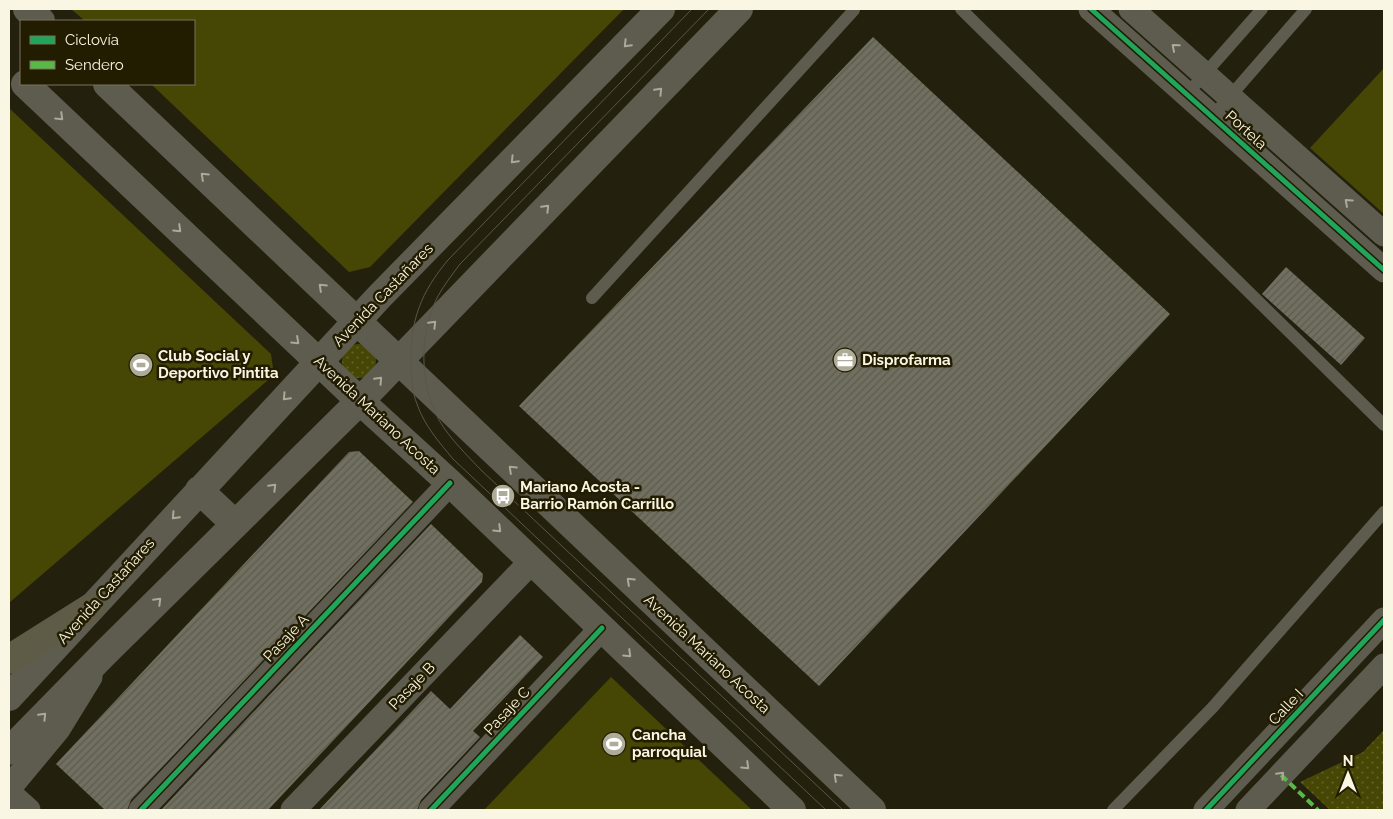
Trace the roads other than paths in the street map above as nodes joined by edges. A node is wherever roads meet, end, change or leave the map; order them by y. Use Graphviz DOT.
graph roads {
  1 [pos="27,9"];
  2 [pos="661,9"];
  3 [pos="740,9"];
  4 [pos="853,9"];
  5 [pos="961,9"];
  6 [pos="1090,9"];
  7 [pos="1131,9"];
  8 [pos="1262,9"];
  9 [pos="1306,9"];
  10 [pos="40,20"];
  11 [pos="9,68"];
  12 [pos="1205,74"];
  13 [pos="20,79"];
  14 [pos="26,85"];
  15 [pos="108,85"];
  16 [pos="1187,94"];
  17 [pos="1230,96"];
  18 [pos="1213,116"];
  19 [pos="1384,234"];
  20 [pos="1384,270"];
  21 [pos="592,298"];
  22 [pos="357,321"];
  23 [pos="399,359"];
  24 [pos="319,362"];
  25 [pos="360,401"];
  26 [pos="1384,424"];
  27 [pos="450,484"];
  28 [pos="199,490"];
  29 [pos="1384,512"];
  30 [pos="235,524"];
  31 [pos="532,561"];
  32 [pos="92,607"];
  33 [pos="1384,620"];
  34 [pos="602,628"];
  35 [pos="104,654"];
  36 [pos="9,660"];
  37 [pos="1384,666"];
  38 [pos="9,697"];
  39 [pos="9,751"];
  40 [pos="9,788"];
  41 [pos="9,792"];
  42 [pos="28,810"];
  43 [pos="141,810"];
  44 [pos="293,810"];
  45 [pos="431,810"];
  46 [pos="792,810"];
  47 [pos="872,810"];
  48 [pos="1113,810"];
  49 [pos="1206,810"];
  50 [pos="1248,810"];
  1 -- 10 [label="main road"];
  2 -- 22 [label="main road, Avenida Castañares, one-way"];
  23 -- 3 [label="main road, one-way"];
  4 -- 21 [label="lane"];
  5 -- 26 [label="lane"];
  6 -- 16 [label="street, Portela"];
  12 -- 7 [label="street, Portela, one-way"];
  8 -- 12 [label="lane"];
  9 -- 17 [label="lane"];
  11 -- 13 [label="main road"];
  12 -- 16 [label="lane"];
  12 -- 17 [label="street, Portela"];
  14 -- 24 [label="main road, Avenida Mariano Acosta, one-way"];
  22 -- 15 [label="main road, Avenida Mariano Acosta, one-way"];
  16 -- 18 [label="street, Portela"];
  17 -- 18 [label="lane"];
  19 -- 17 [label="street, Portela, one-way"];
  18 -- 20 [label="street, Portela"];
  22 -- 23 [label="main road, Avenida Mariano Acosta"];
  22 -- 24 [label="main road, Avenida Castañares"];
  25 -- 23 [label="main road, one-way"];
  47 -- 23 [label="main road, Avenida Mariano Acosta, one-way"];
  24 -- 25 [label="main road, Avenida Mariano Acosta"];
  24 -- 28 [label="main road, Avenida Castañares, one-way"];
  25 -- 27 [label="main road, Avenida Mariano Acosta"];
  30 -- 25 [label="main road, one-way"];
  27 -- 31 [label="main road, Avenida Mariano Acosta, one-way"];
  27 -- 43 [label="street, Pasaje A"];
  28 -- 30 [label="main road"];
  28 -- 32 [label="main road, Avenida Castañares, one-way"];
  29 -- 48 [label="lane"];
  35 -- 30 [label="main road, one-way"];
  31 -- 34 [label="main road, Avenida Mariano Acosta"];
  31 -- 44 [label="street, Pasaje B"];
  32 -- 36 [label="highway"];
  32 -- 38 [label="main road, Avenida Castañares"];
  33 -- 49 [label="street, Calle I"];
  34 -- 45 [label="street, Pasaje C"];
  34 -- 46 [label="main road, Avenida Mariano Acosta, one-way"];
  39 -- 35 [label="main road, one-way"];
  35 -- 40 [label="street"];
  50 -- 37 [label="street, one-way"];
  41 -- 42 [label="street"];
}
